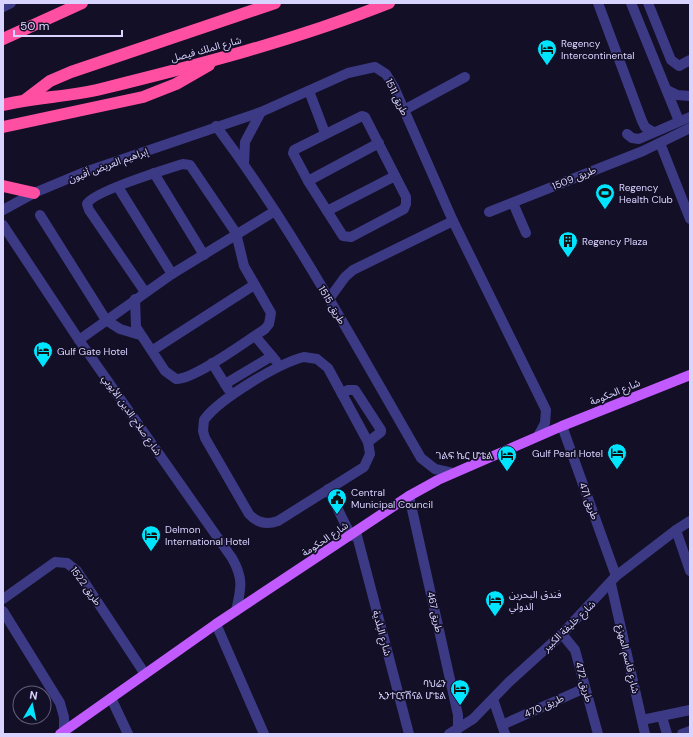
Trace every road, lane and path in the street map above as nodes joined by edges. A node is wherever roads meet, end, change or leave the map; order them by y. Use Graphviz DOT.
graph roads {
  1 [pos="11,3"];
  2 [pos="82,3"];
  3 [pos="275,3"];
  4 [pos="389,3"];
  5 [pos="598,3"];
  6 [pos="631,3"];
  7 [pos="648,3"];
  8 [pos="3,7"];
  9 [pos="3,39"];
  10 [pos="227,56"];
  11 [pos="690,60"];
  12 [pos="465,77"];
  13 [pos="667,90"];
  14 [pos="309,91"];
  15 [pos="690,96"];
  16 [pos="25,100"];
  17 [pos="3,106"];
  18 [pos="404,110"];
  19 [pos="261,112"];
  20 [pos="690,117"];
  21 [pos="678,121"];
  22 [pos="216,126"];
  23 [pos="3,127"];
  24 [pos="690,128"];
  25 [pos="653,132"];
  26 [pos="325,133"];
  27 [pos="690,133"];
  28 [pos="627,134"];
  29 [pos="378,143"];
  30 [pos="660,143"];
  31 [pos="244,164"];
  32 [pos="154,173"];
  33 [pos="395,176"];
  34 [pos="308,181"];
  35 [pos="3,186"];
  36 [pos="118,187"];
  37 [pos="34,193"];
  38 [pos="513,203"];
  39 [pos="3,210"];
  40 [pos="275,211"];
  41 [pos="327,211"];
  42 [pos="488,212"];
  43 [pos="40,215"];
  44 [pos="690,219"];
  45 [pos="453,221"];
  46 [pos="3,225"];
  47 [pos="236,233"];
  48 [pos="526,233"];
  49 [pos="3,243"];
  50 [pos="16,245"];
  51 [pos="204,255"];
  52 [pos="172,274"];
  53 [pos="254,285"];
  54 [pos="144,292"];
  55 [pos="134,299"];
  56 [pos="329,299"];
  57 [pos="106,320"];
  58 [pos="140,335"];
  59 [pos="254,336"];
  60 [pos="78,340"];
  61 [pos="153,350"];
  62 [pos="272,356"];
  63 [pos="212,363"];
  64 [pos="280,366"];
  65 [pos="690,375"];
  66 [pos="225,384"];
  67 [pos="342,394"];
  68 [pos="232,395"];
  69 [pos="562,426"];
  70 [pos="538,436"];
  71 [pos="368,442"];
  72 [pos="453,473"];
  73 [pos="328,489"];
  74 [pos="409,496"];
  75 [pos="690,521"];
  76 [pos="676,530"];
  77 [pos="353,534"];
  78 [pos="688,557"];
  79 [pos="690,571"];
  80 [pos="614,580"];
  81 [pos="3,599"];
  82 [pos="3,611"];
  83 [pos="236,611"];
  84 [pos="216,624"];
  85 [pos="562,634"];
  86 [pos="145,674"];
  87 [pos="585,688"];
  88 [pos="110,698"];
  89 [pos="493,699"];
  90 [pos="690,710"];
  91 [pos="662,717"];
  92 [pos="642,720"];
  93 [pos="504,730"];
  94 [pos="453,731"];
  95 [pos="690,731"];
  96 [pos="62,733"];
  97 [pos="128,734"];
  98 [pos="264,734"];
  99 [pos="409,734"];
  100 [pos="598,734"];
  101 [pos="645,734"];
  102 [pos="667,734"];
  103 [pos="682,734"];
  1 -- 8 [label="street"];
  2 -- 9 [label="highway"];
  3 -- 16 [label="highway, شارع الملك فيصل"];
  4 -- 10 [label="highway, شارع الملك فيصل"];
  5 -- 25 [label="street"];
  6 -- 13 [label="street"];
  7 -- 11 [label="street"];
  10 -- 16 [label="highway, شارع الملك فيصل"];
  10 -- 23 [label="highway"];
  12 -- 18 [label="street"];
  13 -- 15 [label="street"];
  13 -- 21 [label="street"];
  14 -- 18 [label="street, طريق 1511"];
  14 -- 19 [label="street, طريق 1511"];
  14 -- 26 [label="street"];
  16 -- 17 [label="highway, شارع الملك فيصل"];
  18 -- 45 [label="street, طريق 1511"];
  19 -- 22 [label="street, طريق 1511"];
  19 -- 31 [label="street"];
  20 -- 21 [label="street"];
  21 -- 25 [label="street"];
  22 -- 31 [label="street, طريق 1515"];
  22 -- 37 [label="street, إبراهيم العريض أفيون"];
  24 -- 30 [label="street, طريق 1509"];
  25 -- 28 [label="street"];
  26 -- 29 [label="street"];
  26 -- 34 [label="street"];
  27 -- 30 [label="street, طريق 1509"];
  29 -- 33 [label="street"];
  29 -- 34 [label="street"];
  30 -- 38 [label="street, طريق 1509"];
  30 -- 44 [label="street"];
  31 -- 40 [label="street, طريق 1515"];
  32 -- 36 [label="street"];
  32 -- 47 [label="street"];
  32 -- 51 [label="street"];
  33 -- 41 [label="street"];
  33 -- 41 [label="street"];
  34 -- 41 [label="street"];
  35 -- 37 [label="highway"];
  36 -- 52 [label="street"];
  36 -- 54 [label="street"];
  37 -- 39 [label="street, إبراهيم العريض أفيون"];
  38 -- 42 [label="street, طريق 1509"];
  38 -- 48 [label="street"];
  40 -- 47 [label="street"];
  40 -- 56 [label="street, طريق 1515"];
  43 -- 57 [label="street"];
  45 -- 56 [label="street"];
  45 -- 70 [label="street, طريق 1511"];
  46 -- 50 [label="street, شارع صلاح الدين الأيوبي"];
  47 -- 51 [label="street"];
  47 -- 53 [label="street"];
  49 -- 50 [label="street"];
  50 -- 60 [label="street, شارع صلاح الدين الأيوبي"];
  51 -- 52 [label="street"];
  52 -- 54 [label="street"];
  53 -- 59 [label="street"];
  53 -- 61 [label="street"];
  54 -- 55 [label="street"];
  55 -- 57 [label="street"];
  55 -- 58 [label="street"];
  56 -- 72 [label="street, طريق 1515"];
  57 -- 58 [label="street"];
  57 -- 60 [label="street"];
  58 -- 61 [label="street"];
  59 -- 62 [label="street"];
  59 -- 63 [label="street"];
  60 -- 83 [label="street, شارع صلاح الدين الأيوبي"];
  61 -- 63 [label="street"];
  62 -- 64 [label="street"];
  62 -- 66 [label="street"];
  63 -- 66 [label="street"];
  64 -- 67 [label="street"];
  64 -- 68 [label="street"];
  65 -- 69 [label="main road, شارع الحكومة"];
  66 -- 68 [label="street"];
  67 -- 71 [label="street"];
  67 -- 71 [label="street"];
  68 -- 73 [label="street"];
  69 -- 70 [label="main road, شارع الحكومة"];
  69 -- 80 [label="street, طريق 471"];
  70 -- 72 [label="main road, شارع الحكومة"];
  71 -- 73 [label="street"];
  72 -- 74 [label="main road, شارع الحكومة"];
  73 -- 77 [label="street, شارع البلدية"];
  74 -- 77 [label="main road, شارع الحكومة"];
  74 -- 94 [label="street, طريق 467"];
  75 -- 76 [label="street, شارع خليفة الكبير"];
  76 -- 78 [label="street"];
  76 -- 80 [label="street, شارع خليفة الكبير"];
  77 -- 83 [label="main road, شارع الحكومة"];
  77 -- 99 [label="street, شارع البلدية"];
  78 -- 79 [label="street"];
  80 -- 85 [label="street, شارع خليفة الكبير"];
  80 -- 92 [label="street, شارع قاسم المهزع"];
  81 -- 86 [label="street, طريق 1522"];
  82 -- 96 [label="street"];
  83 -- 84 [label="main road, شارع الحكومة"];
  84 -- 86 [label="main road, شارع الحكومة"];
  84 -- 98 [label="street"];
  85 -- 87 [label="street, طريق 472"];
  85 -- 89 [label="street, شارع خليفة الكبير"];
  86 -- 88 [label="main road, شارع الحكومة"];
  87 -- 93 [label="street, طريق 470"];
  87 -- 100 [label="street, طريق 472"];
  88 -- 96 [label="main road, شارع الحكومة"];
  88 -- 97 [label="street"];
  89 -- 93 [label="street, طريق 470"];
  89 -- 94 [label="street, شارع خليفة الكبير"];
  90 -- 91 [label="street"];
  91 -- 92 [label="street"];
  91 -- 102 [label="street"];
  92 -- 101 [label="street, شارع قاسم المهزع"];
  95 -- 103 [label="street"];
}
